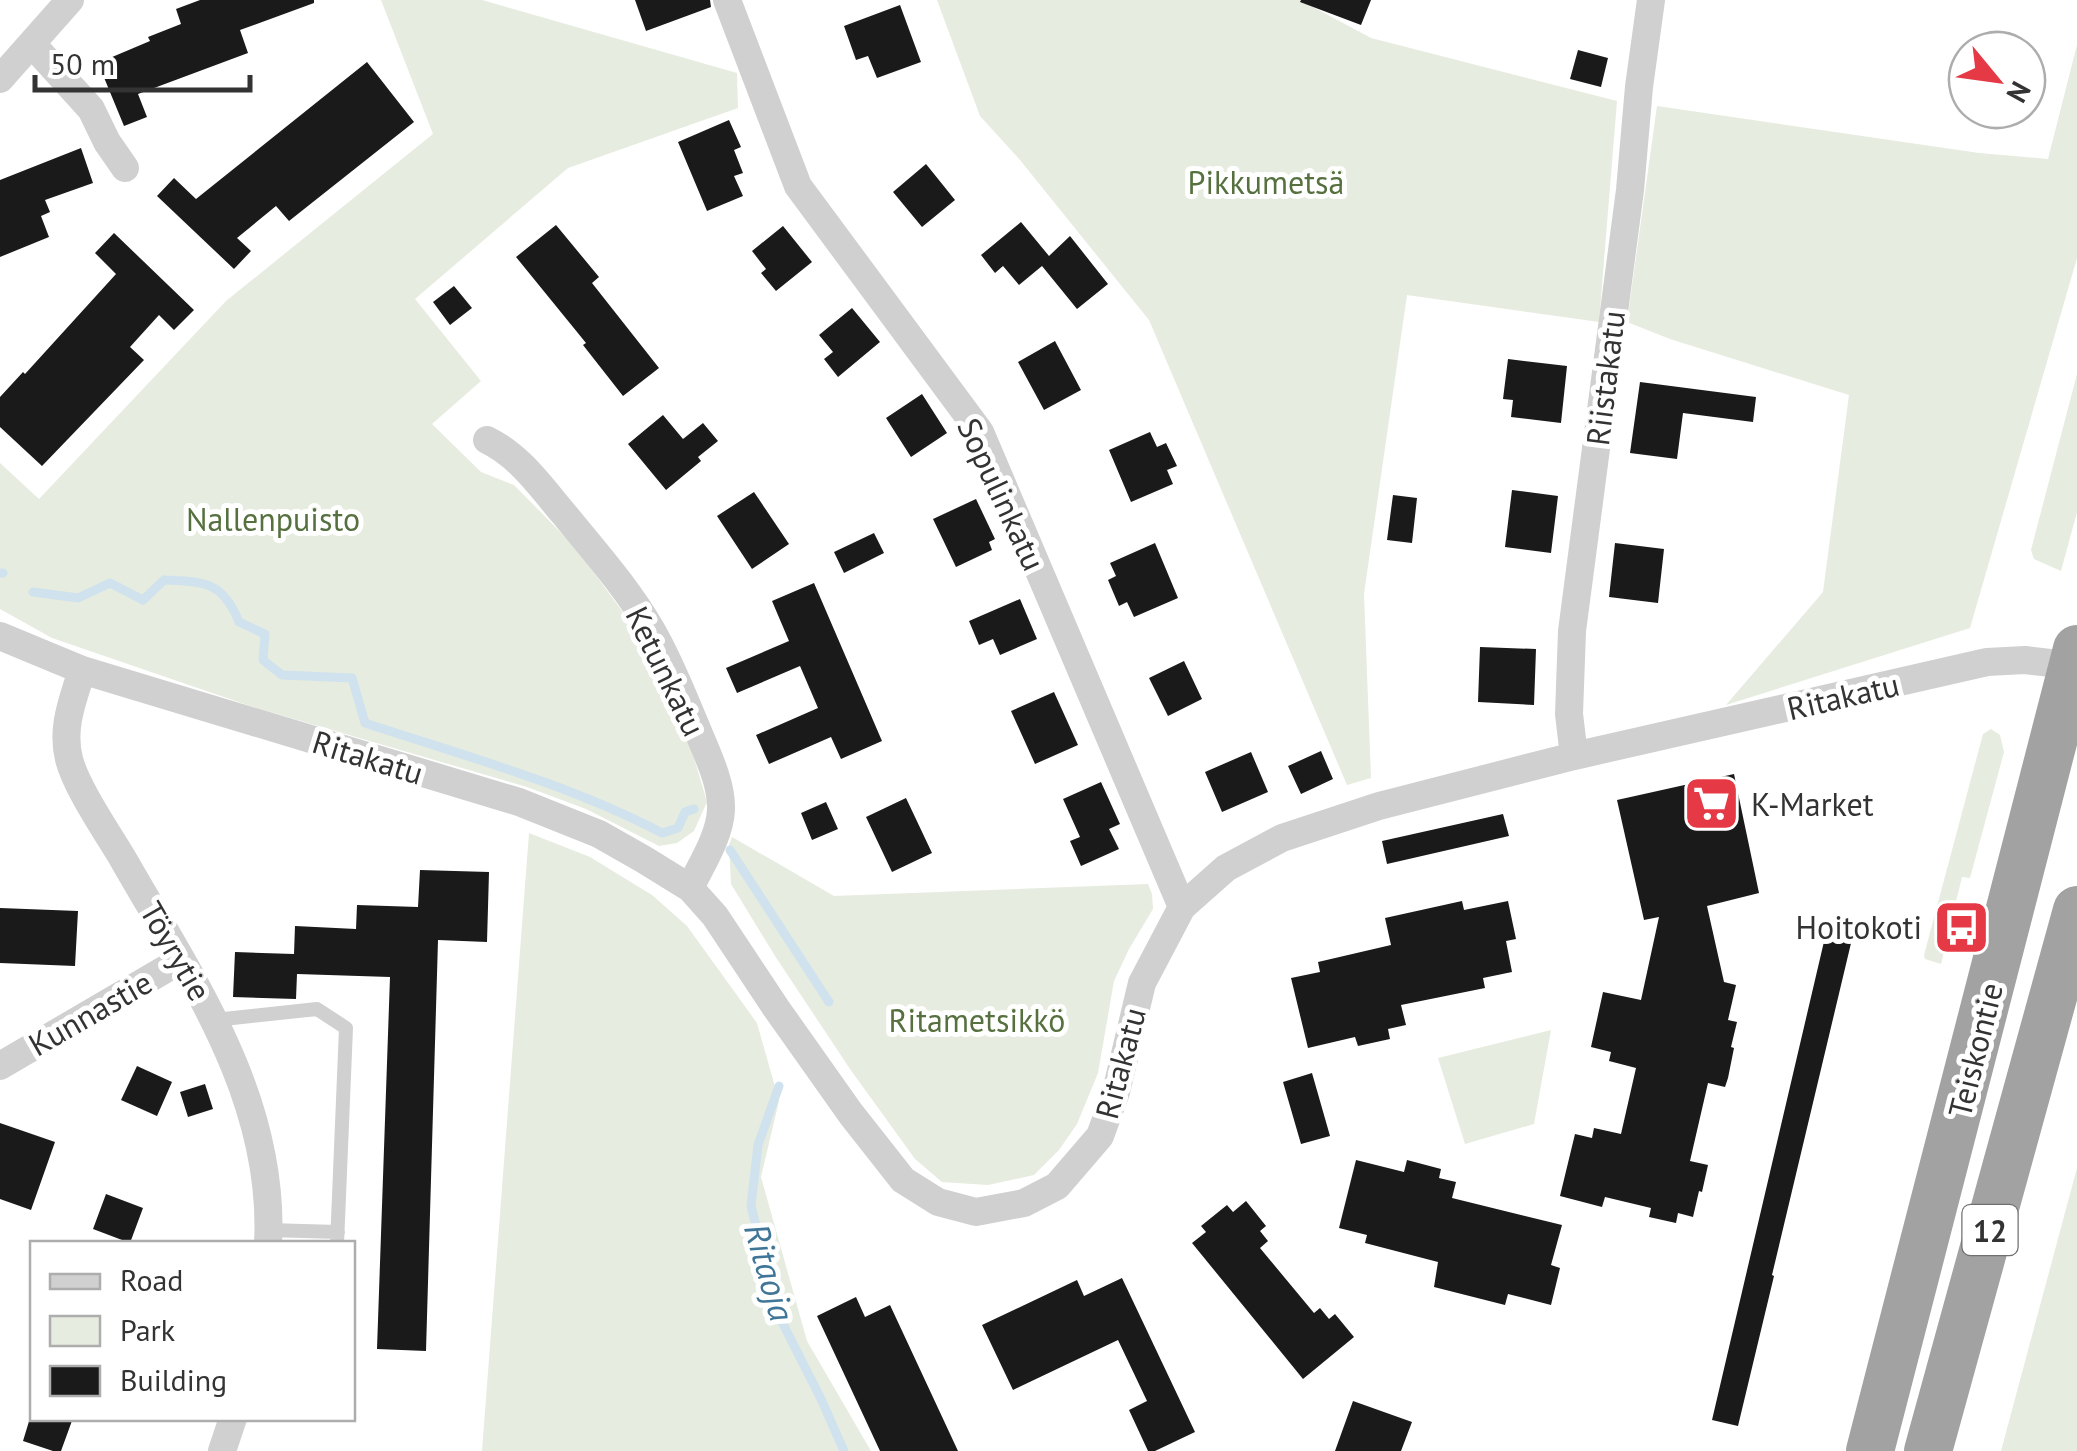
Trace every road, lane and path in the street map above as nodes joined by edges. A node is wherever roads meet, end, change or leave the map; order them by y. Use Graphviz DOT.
graph roads {
  1 [pos="70,0"];
  2 [pos="727,0"];
  3 [pos="1651,0"];
  4 [pos="32,44"];
  5 [pos="0,79"];
  6 [pos="125,168"];
  7 [pos="488,440"];
  8 [pos="2,643"];
  9 [pos="2076,660"];
  10 [pos="82,670"];
  11 [pos="1574,756"];
  12 [pos="690,888"];
  13 [pos="1182,907"];
  14 [pos="2077,910"];
  15 [pos="181,960"];
  16 [pos="2064,990"];
  17 [pos="215,1020"];
  18 [pos="0,1066"];
  19 [pos="268,1237"];
  20 [pos="338,1238"];
  21 [pos="232,1421"];
  22 [pos="222,1451"];
  23 [pos="1870,1451"];
  24 [pos="1928,1451"];
  1 -- 4 [label="street"];
  2 -- 13 [label="street, Sopulinkatu"];
  3 -- 11 [label="street, Riistakatu"];
  4 -- 5 [label="street"];
  4 -- 6 [label="street"];
  7 -- 12 [label="street, Ketunkatu"];
  8 -- 10 [label="street, Ritakatu"];
  9 -- 11 [label="street, Ritakatu"];
  9 -- 23 [label="highway, Teiskontie / 12"];
  10 -- 12 [label="street, Ritakatu"];
  10 -- 15 [label="street, Töyrytie"];
  11 -- 13 [label="street, Ritakatu"];
  12 -- 13 [label="street, Ritakatu"];
  14 -- 16 [label="highway, Teiskontie / 12"];
  15 -- 17 [label="street, Töyrytie"];
  15 -- 18 [label="street, Kunnastie"];
  16 -- 24 [label="highway, Teiskontie / 12"];
  17 -- 19 [label="street, Töyrytie"];
  17 -- 20 [label="lane"];
  19 -- 20 [label="lane"];
  21 -- 22 [label="street"];
}
